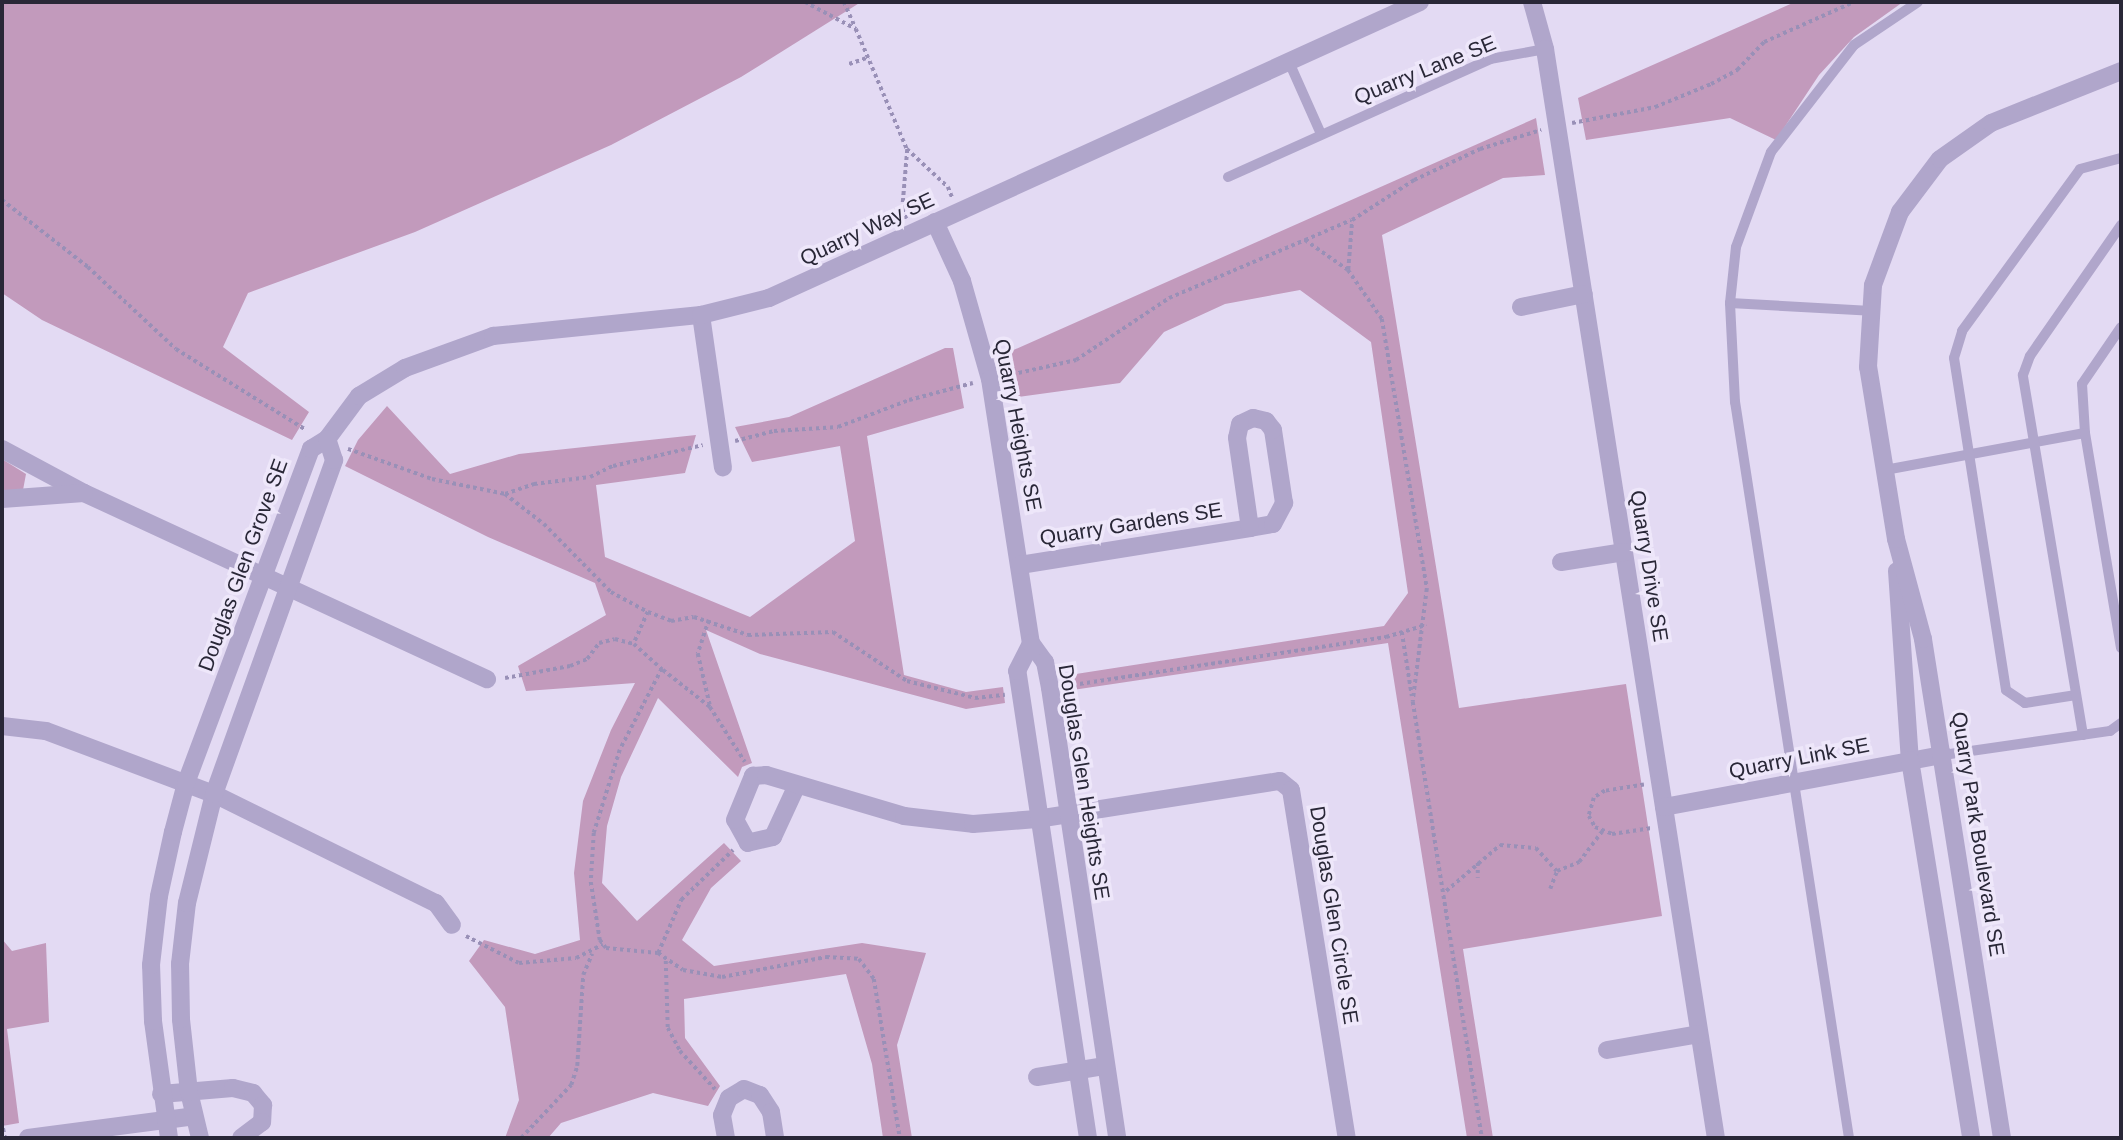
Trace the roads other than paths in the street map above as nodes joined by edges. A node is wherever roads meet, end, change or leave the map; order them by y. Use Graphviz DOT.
graph roads {
  1 [pos="1420,2"];
  2 [pos="1532,2"];
  3 [pos="1918,2"];
  4 [pos="1545,49"];
  5 [pos="1289,62"];
  6 [pos="2121,71"];
  7 [pos="1321,134"];
  8 [pos="2121,158"];
  9 [pos="1228,177"];
  10 [pos="935,222"];
  11 [pos="2121,225"];
  12 [pos="1584,294"];
  13 [pos="1730,303"];
  14 [pos="1521,307"];
  15 [pos="1871,311"];
  16 [pos="701,315"];
  17 [pos="2121,327"];
  18 [pos="2085,433"];
  19 [pos="327,439"];
  20 [pos="2034,443"];
  21 [pos="2,449"];
  22 [pos="1970,455"];
  23 [pos="723,467"];
  24 [pos="1885,470"];
  25 [pos="84,493"];
  26 [pos="2,499"];
  27 [pos="1250,528"];
  28 [pos="1896,539"];
  29 [pos="1624,552"];
  30 [pos="1561,562"];
  31 [pos="1020,565"];
  32 [pos="264,575"];
  33 [pos="290,586"];
  34 [pos="1031,643"];
  35 [pos="2121,648"];
  36 [pos="487,679"];
  37 [pos="2076,695"];
  38 [pos="2121,723"];
  39 [pos="2,726"];
  40 [pos="2082,735"];
  41 [pos="1943,755"];
  42 [pos="1910,760"];
  43 [pos="186,783"];
  44 [pos="1793,783"];
  45 [pos="797,785"];
  46 [pos="214,794"];
  47 [pos="1664,807"];
  48 [pos="1067,813"];
  49 [pos="1037,819"];
  50 [pos="452,925"];
  51 [pos="1699,1034"];
  52 [pos="1607,1050"];
  53 [pos="1105,1066"];
  54 [pos="1076,1071"];
  55 [pos="1037,1077"];
  56 [pos="189,1092"];
  57 [pos="161,1094"];
  58 [pos="194,1116"];
  59 [pos="167,1130"];
  60 [pos="28,1138"];
  61 [pos="200,1138"];
  62 [pos="241,1138"];
  63 [pos="726,1138"];
  64 [pos="775,1138"];
  65 [pos="1088,1138"];
  66 [pos="1117,1138"];
  67 [pos="1347,1138"];
  68 [pos="1716,1138"];
  69 [pos="1849,1138"];
  70 [pos="1971,1138"];
  71 [pos="2002,1138"];
  1 -- 5 [label="street, Quarry Way SE"];
  2 -- 4 [label="street, Quarry Drive SE"];
  3 -- 13 [label="lane"];
  4 -- 7 [label="lane, Quarry Lane SE"];
  4 -- 12 [label="street, Quarry Drive SE"];
  5 -- 7 [label="lane"];
  5 -- 10 [label="street, Quarry Way SE"];
  6 -- 15 [label="street, Quarry Park Boulevard SE"];
  7 -- 9 [label="lane, Quarry Lane SE"];
  8 -- 22 [label="lane"];
  10 -- 16 [label="street, Quarry Way SE"];
  10 -- 31 [label="street, Quarry Heights SE"];
  11 -- 20 [label="lane"];
  12 -- 14 [label="street"];
  12 -- 29 [label="street, Quarry Drive SE"];
  13 -- 15 [label="lane"];
  13 -- 44 [label="lane"];
  15 -- 24 [label="street, Quarry Park Boulevard SE"];
  16 -- 19 [label="street, Quarry Way SE"];
  16 -- 23 [label="street"];
  17 -- 18 [label="lane"];
  18 -- 20 [label="lane"];
  18 -- 35 [label="lane"];
  19 -- 32 [label="street, Douglas Glen Grove SE"];
  19 -- 33 [label="street"];
  20 -- 22 [label="lane"];
  20 -- 37 [label="lane"];
  21 -- 25 [label="street"];
  22 -- 24 [label="lane"];
  22 -- 37 [label="lane"];
  24 -- 28 [label="street, Quarry Park Boulevard SE"];
  25 -- 26 [label="street"];
  25 -- 32 [label="street"];
  27 -- 27 [label="street, Quarry Gardens SE"];
  27 -- 31 [label="street, Quarry Gardens SE"];
  28 -- 41 [label="street, Quarry Park Boulevard SE"];
  28 -- 42 [label="street, Quarry Park Boulevard SE"];
  29 -- 30 [label="street"];
  29 -- 47 [label="street, Quarry Drive SE"];
  31 -- 34 [label="street, Quarry Heights SE"];
  32 -- 33 [label="street"];
  32 -- 43 [label="street, Douglas Glen Grove SE"];
  33 -- 36 [label="street"];
  33 -- 46 [label="street"];
  34 -- 48 [label="street, Douglas Glen Heights SE"];
  34 -- 49 [label="street, Douglas Glen Heights SE"];
  37 -- 40 [label="lane"];
  38 -- 40 [label="lane"];
  39 -- 43 [label="street"];
  40 -- 41 [label="lane"];
  41 -- 42 [label="street, Quarry Link SE"];
  41 -- 71 [label="street, Quarry Park Boulevard SE"];
  42 -- 44 [label="street, Quarry Link SE"];
  42 -- 70 [label="street, Quarry Park Boulevard SE"];
  43 -- 46 [label="street"];
  43 -- 57 [label="street, Douglas Glen Grove SE"];
  44 -- 47 [label="street, Quarry Link SE"];
  44 -- 69 [label="lane"];
  45 -- 45 [label="street, Douglas Glen Circle SE"];
  45 -- 49 [label="street, Douglas Glen Circle SE"];
  46 -- 50 [label="street"];
  46 -- 56 [label="street"];
  47 -- 51 [label="street, Quarry Drive SE"];
  48 -- 49 [label="street, Douglas Glen Circle SE"];
  48 -- 53 [label="street, Douglas Glen Heights SE"];
  48 -- 67 [label="street, Douglas Glen Circle SE"];
  49 -- 54 [label="street, Douglas Glen Heights SE"];
  51 -- 52 [label="street"];
  51 -- 68 [label="street, Quarry Drive SE"];
  53 -- 54 [label="street"];
  53 -- 66 [label="street, Douglas Glen Heights SE"];
  54 -- 55 [label="street"];
  54 -- 65 [label="street, Douglas Glen Heights SE"];
  56 -- 57 [label="street"];
  56 -- 58 [label="street"];
  56 -- 62 [label="street"];
  57 -- 59 [label="street, Douglas Glen Grove SE"];
  58 -- 59 [label="street"];
  58 -- 61 [label="street"];
  59 -- 60 [label="street"];
  63 -- 64 [label="street"];
}
